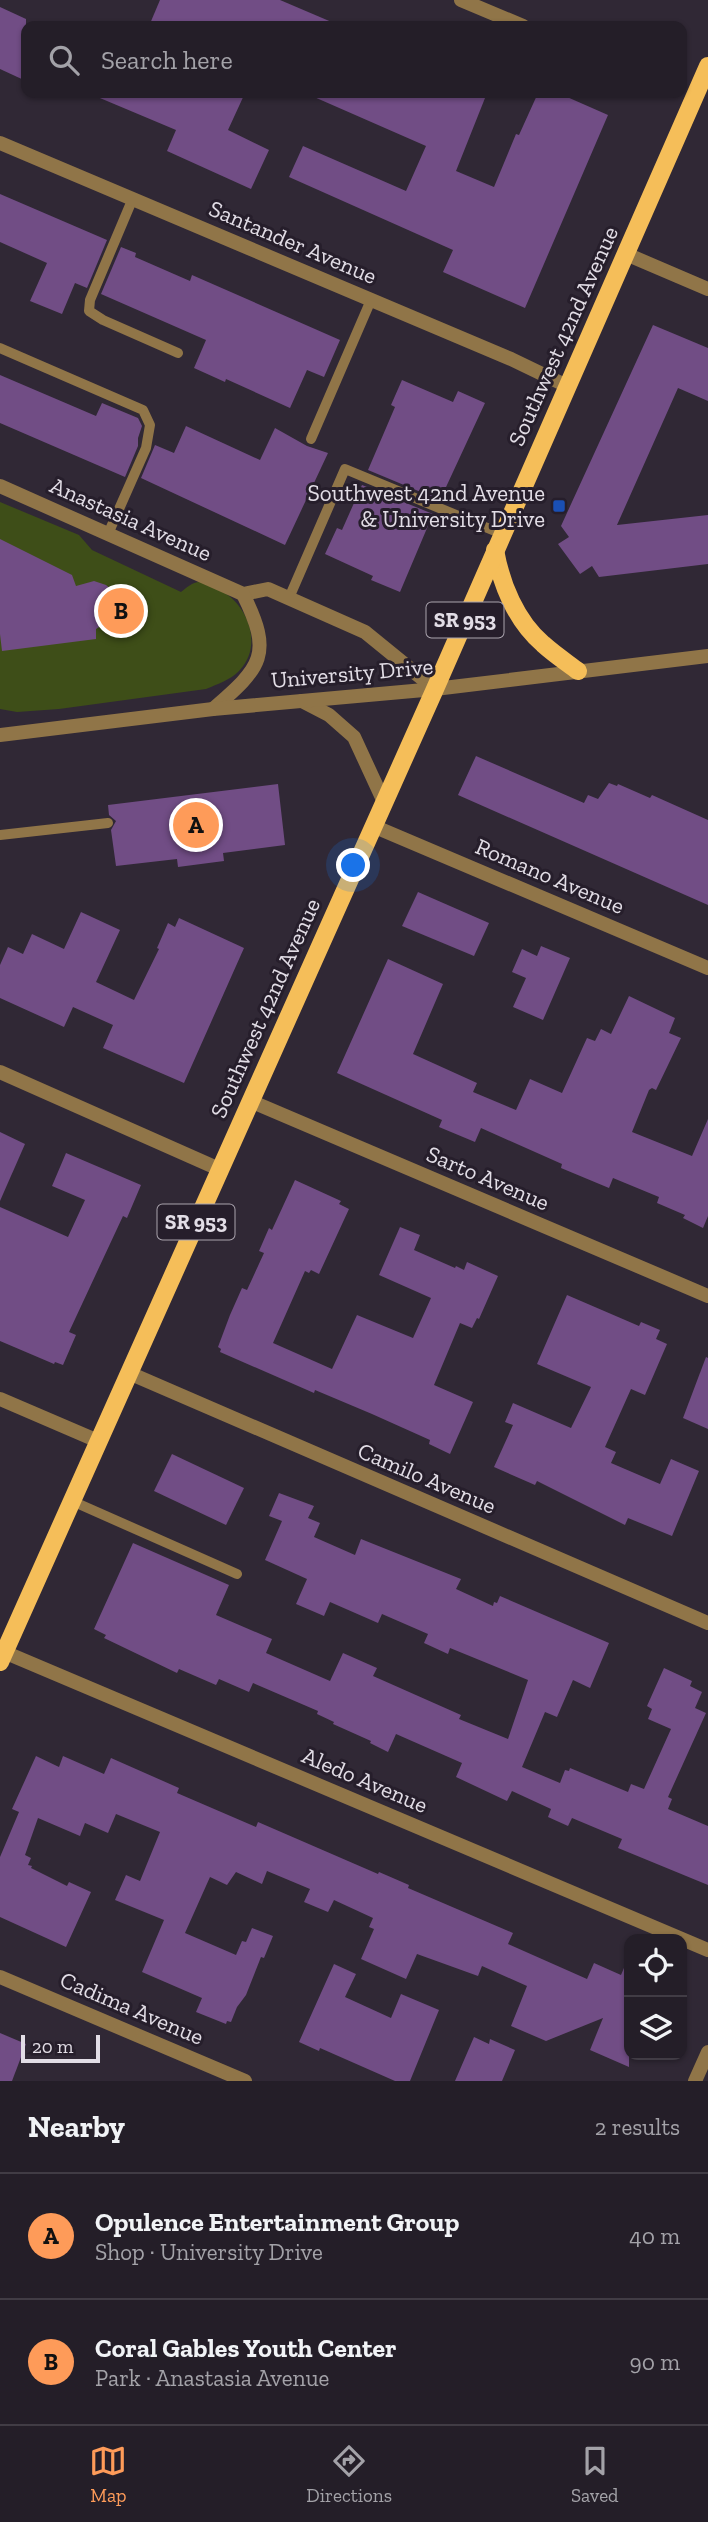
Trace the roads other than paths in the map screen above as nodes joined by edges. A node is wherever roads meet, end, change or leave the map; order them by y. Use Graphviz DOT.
graph roads {
  1 [pos="461,0"];
  2 [pos="511,21"];
  3 [pos="708,66"];
  4 [pos="688,95"];
  5 [pos="687,98"];
  6 [pos="0,143"];
  7 [pos="133,198"];
  8 [pos="626,254"];
  9 [pos="708,289"];
  10 [pos="372,300"];
  11 [pos="0,348"];
  12 [pos="178,353"];
  13 [pos="566,386"];
  14 [pos="312,439"];
  15 [pos="0,486"];
  16 [pos="108,534"];
  17 [pos="498,542"];
  18 [pos="243,594"];
  19 [pos="289,598"];
  20 [pos="708,656"];
  21 [pos="578,671"];
  22 [pos="435,689"];
  23 [pos="301,700"];
  24 [pos="213,709"];
  25 [pos="0,736"];
  26 [pos="384,803"];
  27 [pos="108,823"];
  28 [pos="373,826"];
  29 [pos="0,835"];
  30 [pos="708,968"];
  31 [pos="0,1072"];
  32 [pos="250,1101"];
  33 [pos="219,1169"];
  34 [pos="708,1296"];
  35 [pos="129,1373"];
  36 [pos="0,1399"];
  37 [pos="98,1441"];
  38 [pos="72,1502"];
  39 [pos="237,1574"];
  40 [pos="708,1623"];
  41 [pos="2,1657"];
  42 [pos="708,1950"];
  43 [pos="0,1977"];
  44 [pos="708,2052"];
  45 [pos="245,2081"];
  46 [pos="695,2081"];
  1 -- 2 [label="street"];
  3 -- 4 [label="main road, Southwest 42nd Avenue / SR 953"];
  5 -- 8 [label="main road, Southwest 42nd Avenue / SR 953"];
  6 -- 7 [label="street, Santander Avenue"];
  7 -- 10 [label="street, Santander Avenue"];
  7 -- 12 [label="lane"];
  8 -- 9 [label="street"];
  8 -- 13 [label="main road, Southwest 42nd Avenue / SR 953"];
  10 -- 13 [label="street, Santander Avenue"];
  10 -- 14 [label="lane"];
  11 -- 16 [label="lane"];
  13 -- 17 [label="main road, Southwest 42nd Avenue / SR 953"];
  15 -- 16 [label="street, Anastasia Avenue"];
  16 -- 18 [label="street, Anastasia Avenue"];
  17 -- 19 [label="lane"];
  17 -- 21 [label="main road"];
  17 -- 22 [label="main road, Southwest 42nd Avenue / SR 953"];
  18 -- 19 [label="street, Anastasia Avenue"];
  18 -- 24 [label="street"];
  19 -- 22 [label="street, Anastasia Avenue"];
  20 -- 21 [label="street, University Drive"];
  21 -- 22 [label="street, University Drive"];
  22 -- 23 [label="street, University Drive"];
  22 -- 26 [label="main road, Southwest 42nd Avenue / SR 953"];
  23 -- 24 [label="street, University Drive"];
  23 -- 26 [label="street"];
  24 -- 25 [label="street, University Drive"];
  26 -- 28 [label="main road, Southwest 42nd Avenue / SR 953"];
  27 -- 29 [label="lane"];
  28 -- 30 [label="street, Romano Avenue"];
  28 -- 32 [label="main road, Southwest 42nd Avenue / SR 953"];
  31 -- 33 [label="street"];
  32 -- 33 [label="main road, Southwest 42nd Avenue / SR 953"];
  32 -- 34 [label="street, Sarto Avenue"];
  33 -- 35 [label="main road, Southwest 42nd Avenue / SR 953"];
  35 -- 37 [label="main road, Southwest 42nd Avenue / SR 953"];
  35 -- 40 [label="street, Camilo Avenue"];
  36 -- 37 [label="street"];
  37 -- 38 [label="main road, Southwest 42nd Avenue / SR 953"];
  38 -- 39 [label="lane"];
  38 -- 41 [label="main road, Southwest 42nd Avenue / SR 953"];
  41 -- 42 [label="street, Aledo Avenue"];
  43 -- 45 [label="street, Cadima Avenue"];
  44 -- 46 [label="street"];
}
